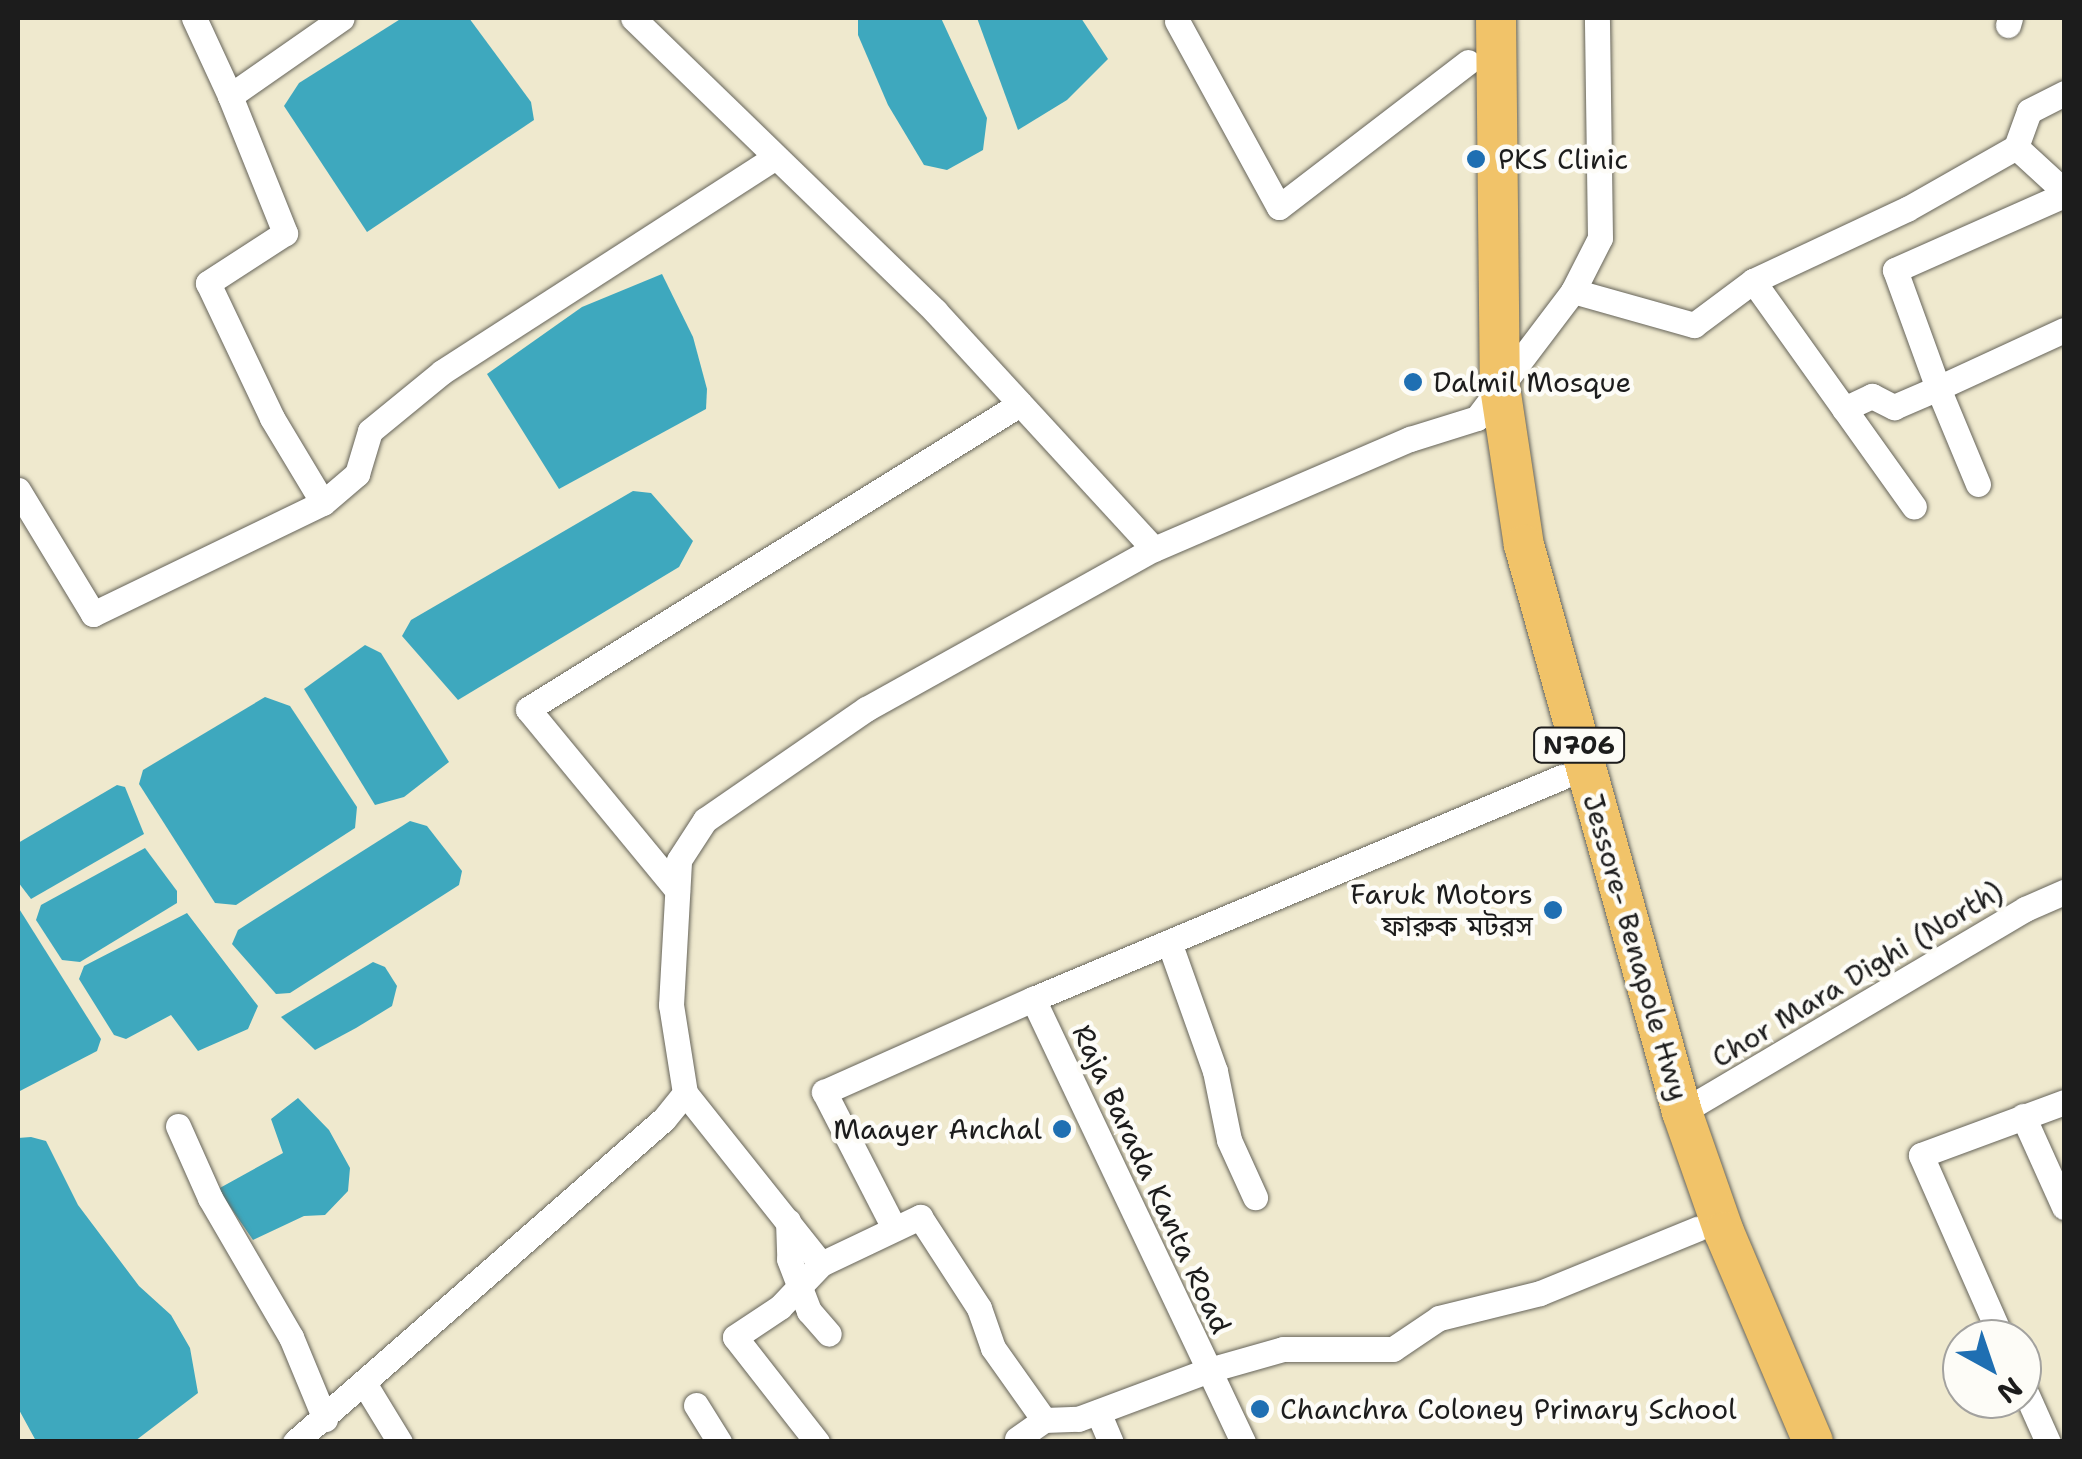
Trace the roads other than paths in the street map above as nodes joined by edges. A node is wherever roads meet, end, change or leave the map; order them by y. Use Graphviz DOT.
graph roads {
  1 [pos="194,18"];
  2 [pos="342,18"];
  3 [pos="634,18"];
  4 [pos="1468,18"];
  5 [pos="1496,18"];
  6 [pos="1597,18"];
  7 [pos="1177,21"];
  8 [pos="1468,62"];
  9 [pos="2064,93"];
  10 [pos="230,96"];
  11 [pos="2016,147"];
  12 [pos="773,158"];
  13 [pos="2064,193"];
  14 [pos="1753,281"];
  15 [pos="1574,291"];
  16 [pos="2064,330"];
  17 [pos="1938,388"];
  18 [pos="1488,403"];
  19 [pos="1020,404"];
  20 [pos="1844,409"];
  21 [pos="1978,484"];
  22 [pos="18,490"];
  23 [pos="323,503"];
  24 [pos="1914,507"];
  25 [pos="1154,549"];
  26 [pos="1562,776"];
  27 [pos="677,890"];
  28 [pos="2064,892"];
  29 [pos="1169,942"];
  30 [pos="1033,999"];
  31 [pos="685,1094"];
  32 [pos="2064,1102"];
  33 [pos="1682,1112"];
  34 [pos="2023,1116"];
  35 [pos="178,1126"];
  36 [pos="1255,1197"];
  37 [pos="2064,1207"];
  38 [pos="788,1222"];
  39 [pos="894,1226"];
  40 [pos="1697,1228"];
  41 [pos="822,1264"];
  42 [pos="1993,1319"];
  43 [pos="829,1334"];
  44 [pos="1209,1370"];
  45 [pos="364,1384"];
  46 [pos="696,1405"];
  47 [pos="1098,1412"];
  48 [pos="2038,1419"];
  49 [pos="325,1420"];
  50 [pos="1044,1420"];
  51 [pos="1017,1438"];
  52 [pos="295,1442"];
  53 [pos="400,1442"];
  54 [pos="719,1442"];
  55 [pos="816,1442"];
  56 [pos="1111,1442"];
  57 [pos="1243,1442"];
  58 [pos="1787,1442"];
  59 [pos="1813,1442"];
  60 [pos="2048,1442"];
  1 -- 10 [label="street"];
  2 -- 10 [label="street"];
  3 -- 12 [label="street"];
  4 -- 8 [label="highway, Jessore- Benapole Hwy / N706"];
  5 -- 18 [label="highway, Jessore- Benapole Hwy / N706"];
  6 -- 15 [label="street"];
  7 -- 8 [label="street"];
  8 -- 18 [label="highway, Jessore- Benapole Hwy / N706"];
  9 -- 11 [label="street"];
  10 -- 23 [label="street"];
  11 -- 13 [label="street"];
  11 -- 14 [label="street"];
  12 -- 19 [label="street"];
  12 -- 23 [label="street"];
  13 -- 17 [label="street"];
  14 -- 15 [label="street"];
  14 -- 20 [label="street"];
  15 -- 18 [label="street"];
  16 -- 17 [label="street"];
  17 -- 20 [label="street"];
  17 -- 21 [label="street"];
  18 -- 25 [label="street"];
  18 -- 26 [label="highway, Jessore- Benapole Hwy / N706"];
  18 -- 33 [label="highway, Jessore- Benapole Hwy / N706"];
  19 -- 25 [label="street"];
  19 -- 27 [label="street"];
  20 -- 24 [label="street"];
  22 -- 23 [label="street"];
  25 -- 27 [label="street"];
  26 -- 29 [label="street"];
  26 -- 40 [label="highway, Jessore- Benapole Hwy / N706"];
  27 -- 31 [label="street"];
  28 -- 33 [label="street, Chor Mara Dighi (North)"];
  29 -- 30 [label="street"];
  29 -- 36 [label="street"];
  30 -- 39 [label="street"];
  30 -- 44 [label="street, Raja Barada Kanta Road"];
  31 -- 38 [label="street"];
  31 -- 45 [label="street"];
  32 -- 34 [label="street"];
  33 -- 59 [label="highway, Jessore- Benapole Hwy / N706"];
  34 -- 37 [label="street"];
  34 -- 42 [label="street"];
  35 -- 49 [label="street"];
  38 -- 41 [label="street"];
  38 -- 43 [label="street"];
  39 -- 41 [label="street"];
  39 -- 50 [label="street"];
  40 -- 44 [label="street, Raja Barada Kanta Road"];
  40 -- 58 [label="highway, Jessore- Benapole Hwy / N706"];
  41 -- 55 [label="street"];
  44 -- 47 [label="street"];
  44 -- 57 [label="street"];
  45 -- 49 [label="street"];
  45 -- 53 [label="street"];
  46 -- 54 [label="street"];
  47 -- 50 [label="street"];
  47 -- 56 [label="street"];
  48 -- 60 [label="street"];
  49 -- 52 [label="street"];
  50 -- 51 [label="street"];
}
